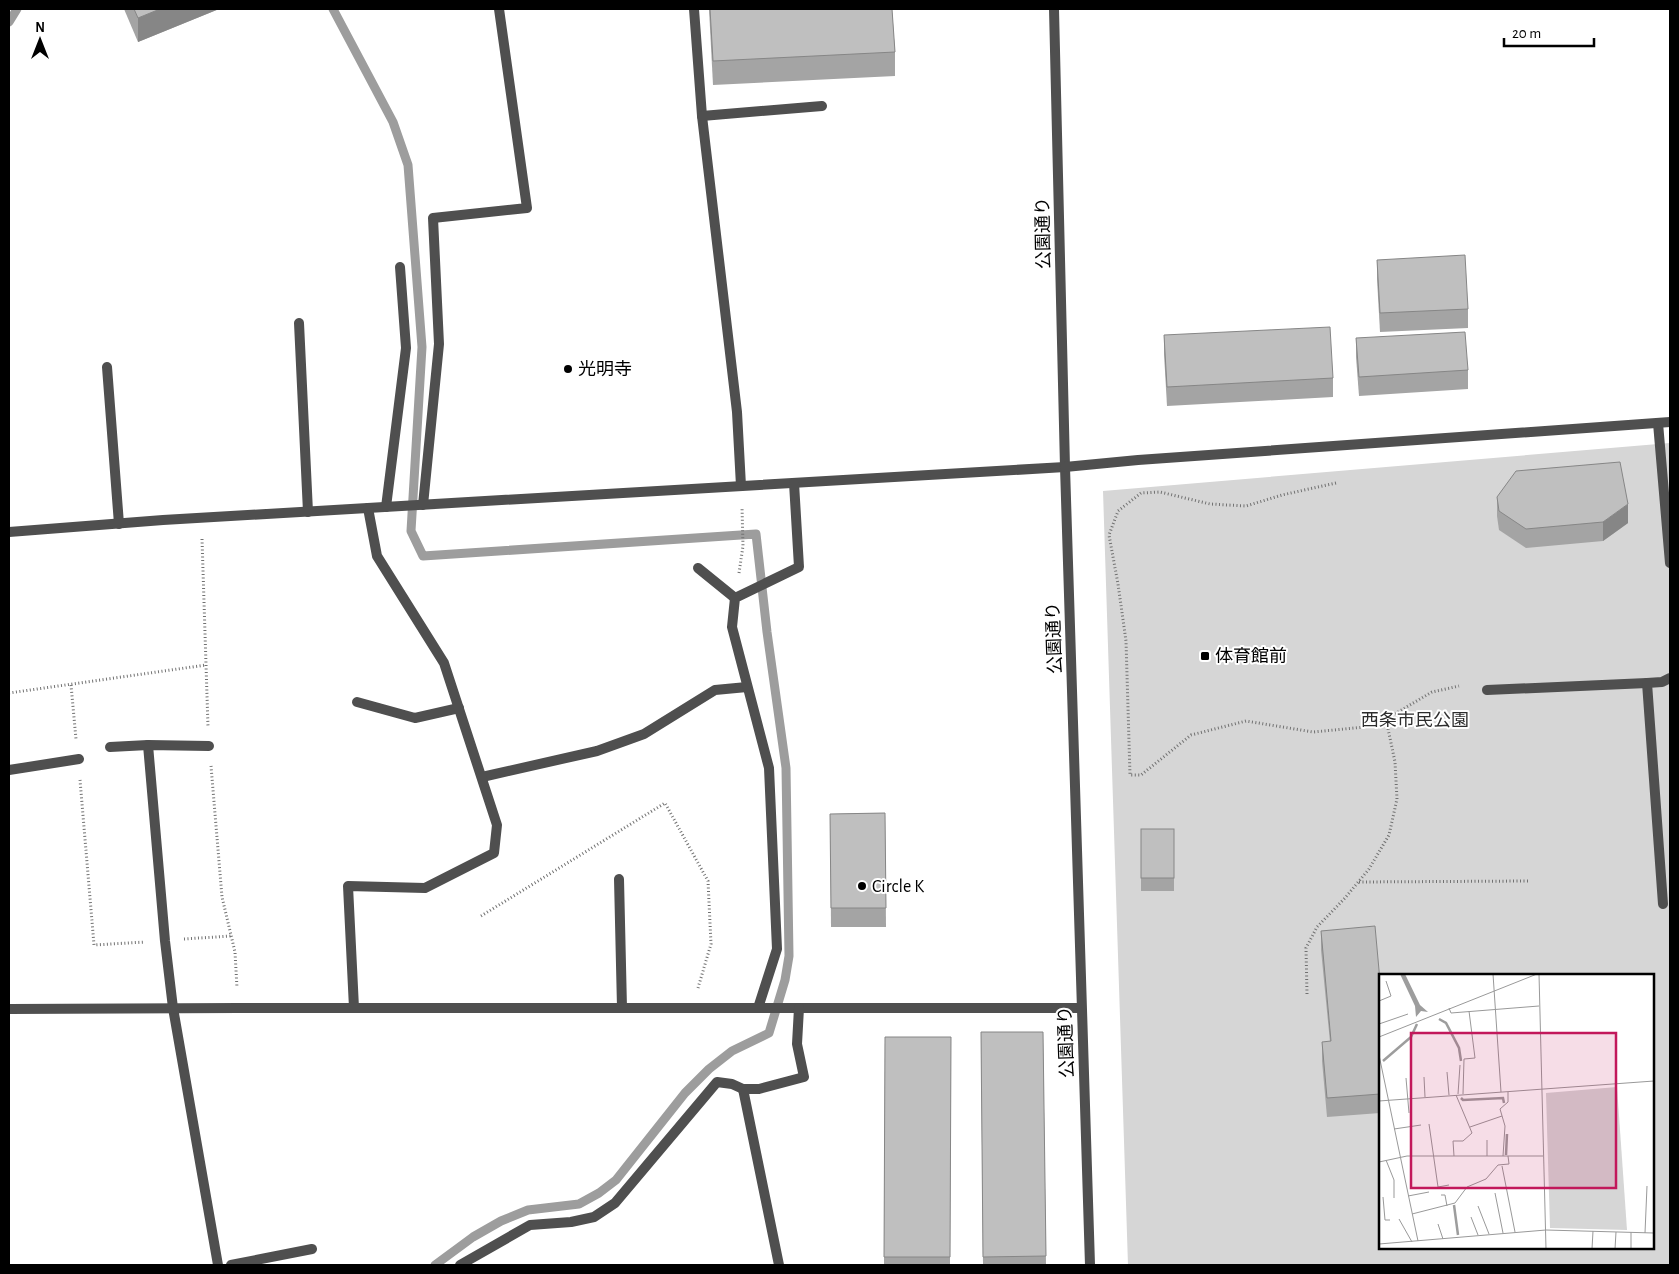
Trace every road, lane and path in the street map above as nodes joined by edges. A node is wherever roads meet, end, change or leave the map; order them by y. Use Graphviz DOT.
graph roads {
  1 [pos="499,9"];
  2 [pos="694,9"];
  3 [pos="1054,9"];
  4 [pos="822,106"];
  5 [pos="702,116"];
  6 [pos="400,266"];
  7 [pos="299,323"];
  8 [pos="107,366"];
  9 [pos="1658,422"];
  10 [pos="1670,422"];
  11 [pos="1065,467"];
  12 [pos="794,482"];
  13 [pos="1336,483"];
  14 [pos="741,486"];
  15 [pos="422,505"];
  16 [pos="389,507"];
  17 [pos="368,508"];
  18 [pos="308,512"];
  19 [pos="119,524"];
  20 [pos="743,525"];
  21 [pos="9,532"];
  22 [pos="743,546"];
  23 [pos="1670,563"];
  24 [pos="698,568"];
  25 [pos="735,598"];
  26 [pos="206,665"];
  27 [pos="1670,678"];
  28 [pos="1647,683"];
  29 [pos="71,685"];
  30 [pos="1460,686"];
  31 [pos="747,687"];
  32 [pos="1487,690"];
  33 [pos="9,693"];
  34 [pos="357,702"];
  35 [pos="459,708"];
  36 [pos="1386,719"];
  37 [pos="148,745"];
  38 [pos="209,746"];
  39 [pos="110,747"];
  40 [pos="79,759"];
  41 [pos="9,770"];
  42 [pos="482,777"];
  43 [pos="619,879"];
  44 [pos="1528,881"];
  45 [pos="1358,882"];
  46 [pos="1663,904"];
  47 [pos="231,936"];
  48 [pos="165,941"];
  49 [pos="1307,994"];
  50 [pos="173,1008"];
  51 [pos="354,1008"];
  52 [pos="622,1008"];
  53 [pos="758,1008"];
  54 [pos="799,1008"];
  55 [pos="1081,1008"];
  56 [pos="9,1009"];
  57 [pos="743,1089"];
  58 [pos="312,1249"];
  59 [pos="218,1265"];
  60 [pos="231,1265"];
  61 [pos="460,1265"];
  62 [pos="779,1265"];
  63 [pos="1090,1265"];
  1 -- 15 [label="street"];
  2 -- 5 [label="street"];
  3 -- 11 [label="street, 公園通り"];
  4 -- 5 [label="street"];
  5 -- 14 [label="street"];
  6 -- 16 [label="street"];
  7 -- 18 [label="street"];
  8 -- 19 [label="street"];
  9 -- 10 [label="street"];
  9 -- 11 [label="street"];
  9 -- 23 [label="street"];
  11 -- 12 [label="street"];
  11 -- 55 [label="street, 公園通り"];
  12 -- 14 [label="street"];
  12 -- 25 [label="street"];
  13 -- 36 [label="path"];
  14 -- 15 [label="street"];
  15 -- 16 [label="street"];
  16 -- 17 [label="street"];
  17 -- 18 [label="street"];
  17 -- 35 [label="street"];
  18 -- 19 [label="street"];
  19 -- 21 [label="street"];
  20 -- 22 [label="path"];
  24 -- 25 [label="street"];
  25 -- 31 [label="street"];
  26 -- 29 [label="path"];
  27 -- 28 [label="street"];
  28 -- 32 [label="street"];
  28 -- 46 [label="street"];
  29 -- 33 [label="path"];
  29 -- 40 [label="path"];
  30 -- 36 [label="path"];
  31 -- 42 [label="street"];
  31 -- 53 [label="street"];
  34 -- 35 [label="street"];
  35 -- 42 [label="street"];
  36 -- 45 [label="path"];
  37 -- 38 [label="street"];
  37 -- 39 [label="street"];
  37 -- 48 [label="street"];
  40 -- 41 [label="street"];
  40 -- 48 [label="path"];
  42 -- 51 [label="street"];
  43 -- 52 [label="street"];
  44 -- 45 [label="path"];
  45 -- 49 [label="path"];
  47 -- 48 [label="path"];
  48 -- 50 [label="street"];
  50 -- 51 [label="street"];
  50 -- 56 [label="street"];
  50 -- 59 [label="street"];
  51 -- 52 [label="street"];
  52 -- 53 [label="street"];
  53 -- 54 [label="street"];
  54 -- 55 [label="street"];
  54 -- 57 [label="street"];
  55 -- 63 [label="street, 公園通り"];
  57 -- 61 [label="street"];
  57 -- 62 [label="street"];
  58 -- 60 [label="street"];
}
